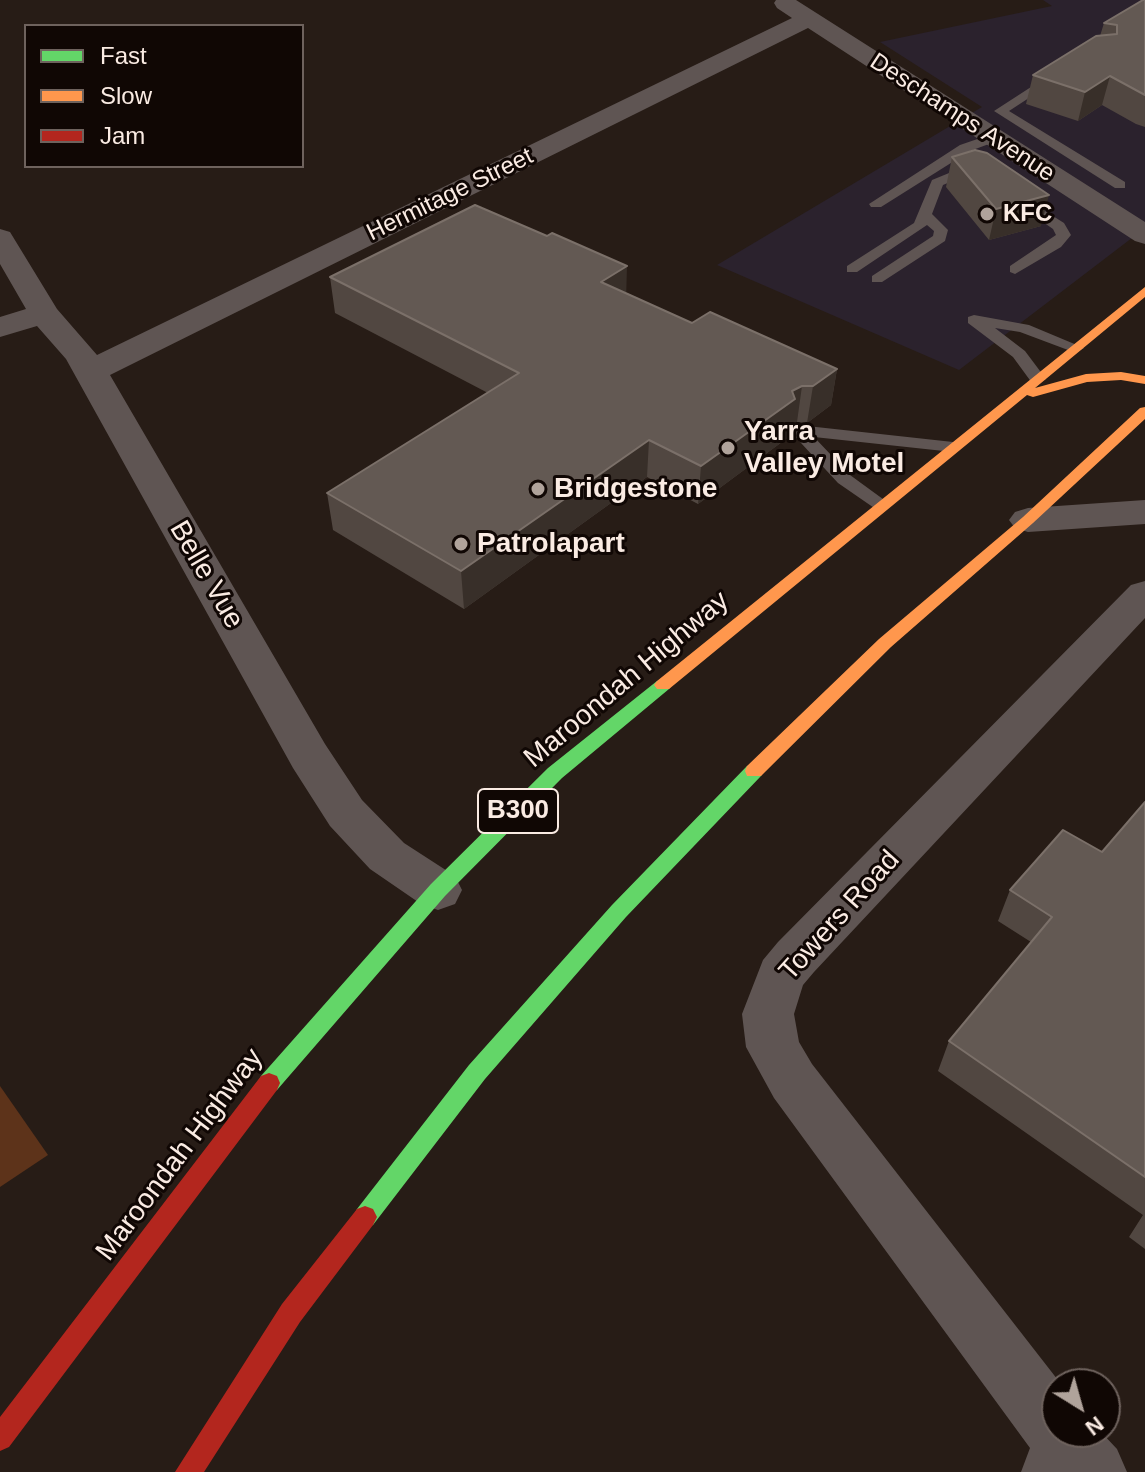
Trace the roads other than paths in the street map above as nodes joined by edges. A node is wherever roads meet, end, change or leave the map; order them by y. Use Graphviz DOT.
graph roads {
  1 [pos="780,0"];
  2 [pos="808,19"];
  3 [pos="1061,73"];
  4 [pos="992,138"];
  5 [pos="987,177"];
  6 [pos="1120,185"];
  7 [pos="1010,193"];
  8 [pos="876,204"];
  9 [pos="924,215"];
  10 [pos="1145,235"];
  11 [pos="0,238"];
  12 [pos="852,269"];
  13 [pos="1015,269"];
  14 [pos="877,279"];
  15 [pos="1145,291"];
  16 [pos="44,314"];
  17 [pos="0,327"];
  18 [pos="1076,348"];
  19 [pos="91,371"];
  20 [pos="1038,379"];
  21 [pos="1145,380"];
  22 [pos="1008,403"];
  23 [pos="1145,411"];
  24 [pos="953,447"];
  25 [pos="880,506"];
  26 [pos="1145,512"];
  27 [pos="1028,520"];
  28 [pos="1145,594"];
  29 [pos="438,890"];
  30 [pos="0,1438"];
  31 [pos="1066,1449"];
  32 [pos="188,1472"];
  1 -- 2 [label="street, Deschamps Avenue"];
  2 -- 4 [label="street, Deschamps Avenue"];
  2 -- 19 [label="street, Hermitage Street"];
  3 -- 6 [label="lane"];
  4 -- 8 [label="lane"];
  4 -- 10 [label="street, Deschamps Avenue"];
  5 -- 9 [label="lane"];
  7 -- 13 [label="lane"];
  9 -- 12 [label="lane"];
  9 -- 14 [label="lane"];
  11 -- 16 [label="street, Belle Vue"];
  15 -- 18 [label="highway, Maroondah Highway / B300"];
  16 -- 17 [label="street"];
  16 -- 19 [label="street, Belle Vue"];
  18 -- 20 [label="highway, Maroondah Highway / B300"];
  18 -- 20 [label="lane"];
  19 -- 29 [label="street, Belle Vue"];
  20 -- 22 [label="highway, Maroondah Highway / B300"];
  21 -- 22 [label="highway"];
  22 -- 24 [label="highway, Maroondah Highway / B300"];
  23 -- 27 [label="highway"];
  24 -- 25 [label="highway, Maroondah Highway / B300"];
  24 -- 25 [label="lane"];
  25 -- 29 [label="highway, Maroondah Highway / B300"];
  26 -- 27 [label="street"];
  27 -- 32 [label="highway"];
  28 -- 31 [label="street, Towers Road"];
  29 -- 30 [label="highway, Maroondah Highway / B300"];
}
